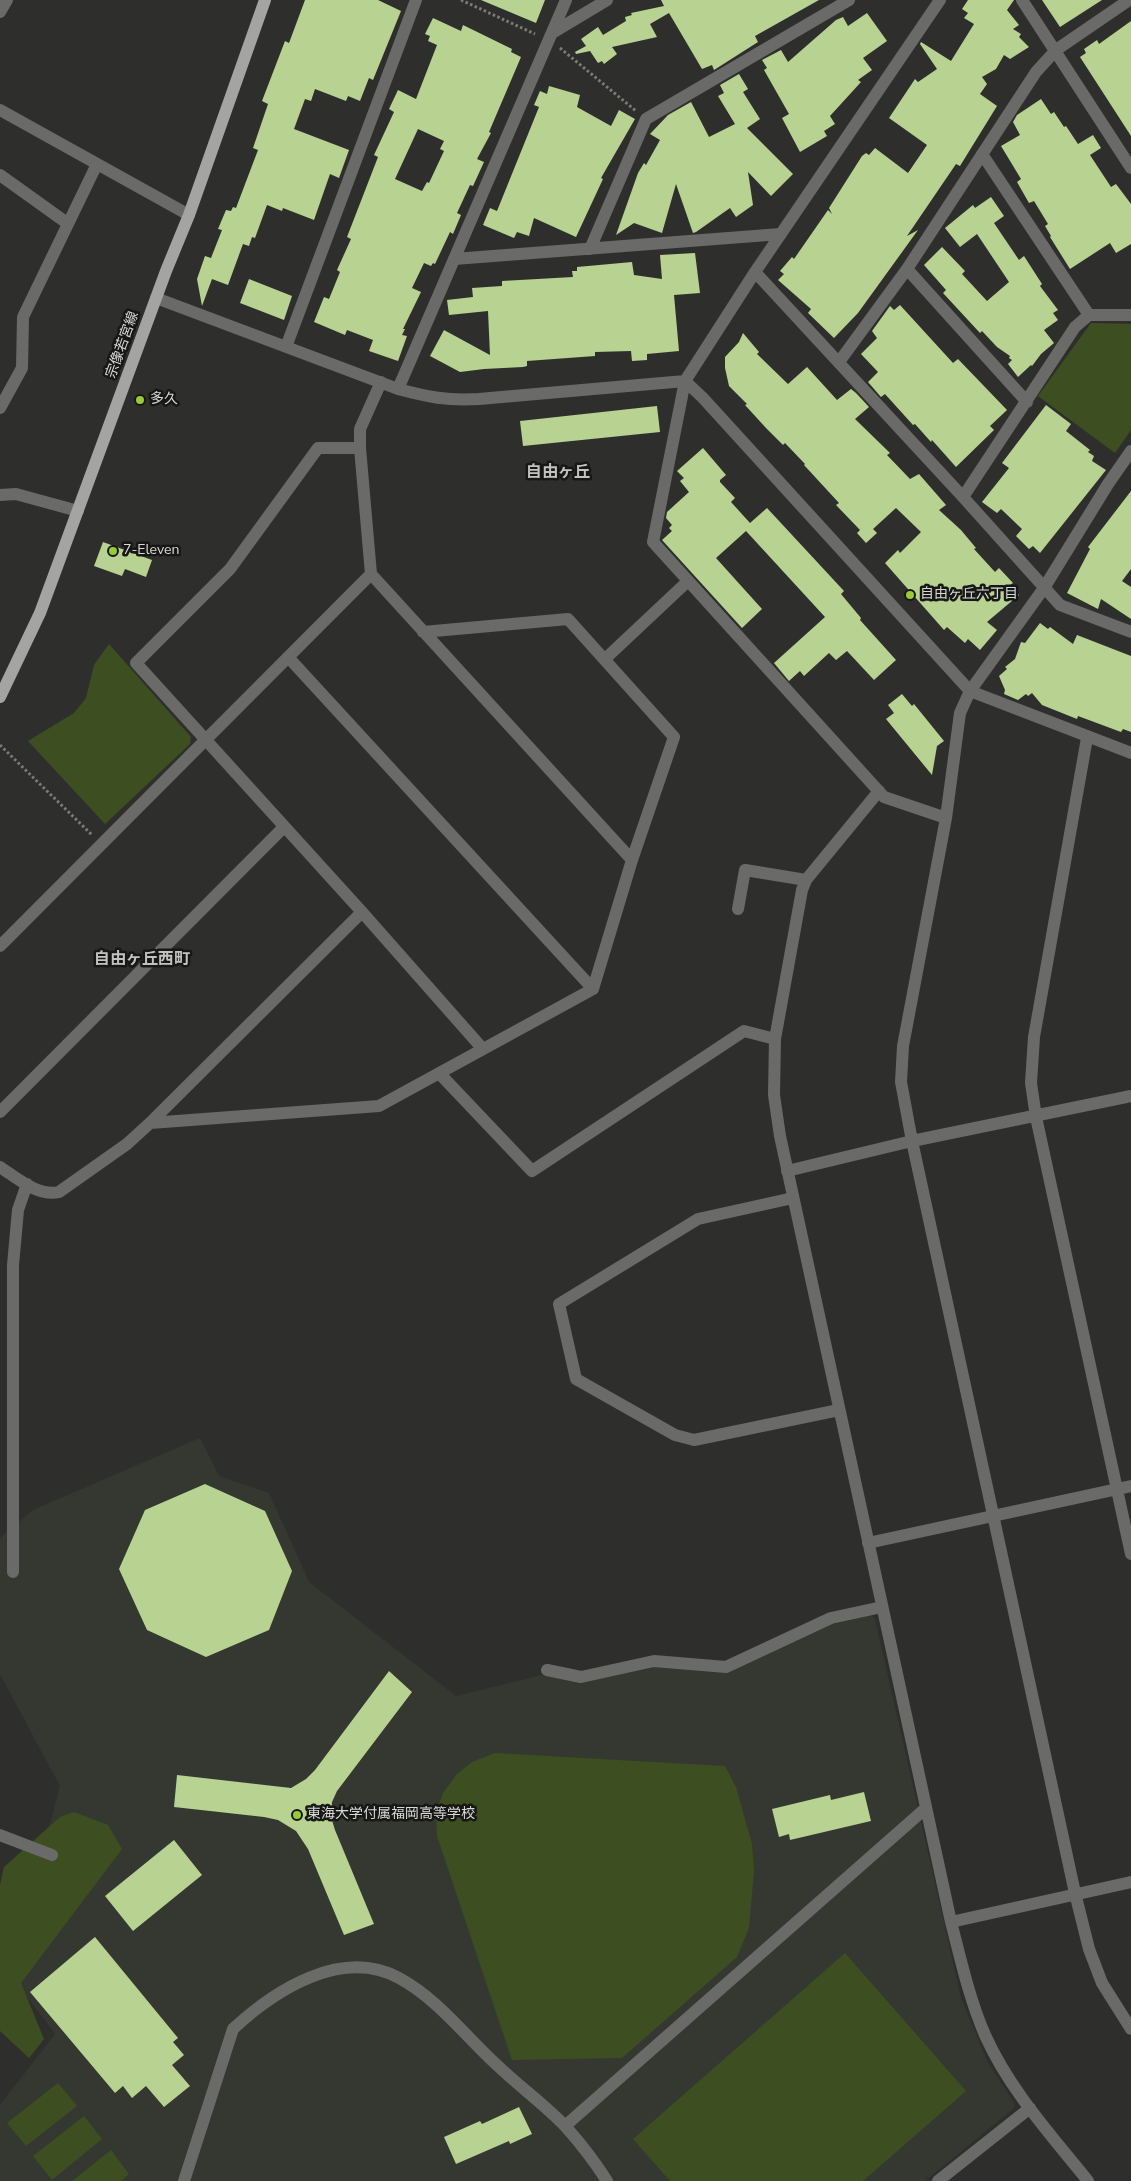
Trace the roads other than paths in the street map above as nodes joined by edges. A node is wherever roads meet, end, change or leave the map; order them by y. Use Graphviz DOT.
graph roads {
  1 [pos="7,0"];
  2 [pos="265,0"];
  3 [pos="416,0"];
  4 [pos="566,0"];
  5 [pos="607,0"];
  6 [pos="849,0"];
  7 [pos="940,0"];
  8 [pos="1022,0"];
  9 [pos="1129,0"];
  10 [pos="0,12"];
  11 [pos="552,33"];
  12 [pos="1056,50"];
  13 [pos="0,110"];
  14 [pos="982,154"];
  15 [pos="97,164"];
  16 [pos="1131,168"];
  17 [pos="0,175"];
  18 [pos="189,215"];
  19 [pos="67,223"];
  20 [pos="781,234"];
  21 [pos="590,249"];
  22 [pos="454,258"];
  23 [pos="907,269"];
  24 [pos="755,272"];
  25 [pos="156,298"];
  26 [pos="1089,315"];
  27 [pos="1131,315"];
  28 [pos="286,347"];
  29 [pos="839,362"];
  30 [pos="685,381"];
  31 [pos="381,382"];
  32 [pos="398,389"];
  33 [pos="1027,402"];
  34 [pos="0,408"];
  35 [pos="360,448"];
  36 [pos="1131,451"];
  37 [pos="0,496"];
  38 [pos="963,497"];
  39 [pos="78,510"];
  40 [pos="371,574"];
  41 [pos="688,581"];
  42 [pos="1044,588"];
  43 [pos="423,632"];
  44 [pos="1131,632"];
  45 [pos="288,657"];
  46 [pos="605,659"];
  47 [pos="970,691"];
  48 [pos="0,697"];
  49 [pos="1087,738"];
  50 [pos="204,739"];
  51 [pos="1131,753"];
  52 [pos="878,791"];
  53 [pos="946,818"];
  54 [pos="284,827"];
  55 [pos="632,860"];
  56 [pos="806,880"];
  57 [pos="738,909"];
  58 [pos="362,912"];
  59 [pos="0,946"];
  60 [pos="593,989"];
  61 [pos="776,1039"];
  62 [pos="482,1048"];
  63 [pos="439,1073"];
  64 [pos="1131,1096"];
  65 [pos="0,1112"];
  66 [pos="1036,1117"];
  67 [pos="150,1123"];
  68 [pos="912,1141"];
  69 [pos="0,1167"];
  70 [pos="787,1171"];
  71 [pos="27,1184"];
  72 [pos="793,1198"];
  73 [pos="839,1410"];
  74 [pos="1131,1486"];
  75 [pos="1116,1489"];
  76 [pos="993,1515"];
  77 [pos="868,1543"];
  78 [pos="1131,1554"];
  79 [pos="13,1572"];
  80 [pos="882,1607"];
  81 [pos="547,1670"];
  82 [pos="926,1808"];
  83 [pos="0,1835"];
  84 [pos="52,1855"];
  85 [pos="1131,1882"];
  86 [pos="1075,1893"];
  87 [pos="951,1922"];
  88 [pos="1131,2029"];
  89 [pos="1030,2108"];
  90 [pos="565,2126"];
  91 [pos="940,2180"];
  92 [pos="184,2181"];
  93 [pos="607,2181"];
  94 [pos="1088,2181"];
  1 -- 10 [label="street"];
  2 -- 18 [label="main road, 宗像若宮線"];
  3 -- 28 [label="street"];
  4 -- 11 [label="street"];
  5 -- 11 [label="street"];
  6 -- 21 [label="street"];
  7 -- 20 [label="street"];
  8 -- 12 [label="street"];
  9 -- 12 [label="street"];
  11 -- 22 [label="street"];
  12 -- 14 [label="street"];
  12 -- 16 [label="street"];
  13 -- 15 [label="street"];
  14 -- 23 [label="street"];
  14 -- 26 [label="street"];
  15 -- 18 [label="street"];
  15 -- 19 [label="street"];
  17 -- 19 [label="street"];
  18 -- 25 [label="main road, 宗像若宮線"];
  19 -- 34 [label="street"];
  20 -- 21 [label="street"];
  20 -- 24 [label="street"];
  21 -- 22 [label="street"];
  22 -- 32 [label="street"];
  23 -- 29 [label="street"];
  23 -- 33 [label="street"];
  24 -- 29 [label="street"];
  24 -- 30 [label="street"];
  25 -- 28 [label="street"];
  25 -- 39 [label="main road, 宗像若宮線"];
  26 -- 27 [label="street"];
  26 -- 33 [label="street"];
  28 -- 31 [label="street"];
  29 -- 38 [label="street"];
  30 -- 32 [label="street"];
  30 -- 41 [label="street"];
  30 -- 47 [label="street"];
  31 -- 32 [label="street"];
  31 -- 35 [label="street"];
  33 -- 38 [label="street"];
  35 -- 40 [label="street"];
  35 -- 50 [label="street"];
  36 -- 42 [label="street"];
  37 -- 39 [label="street"];
  38 -- 42 [label="street"];
  39 -- 48 [label="main road, 宗像若宮線"];
  40 -- 43 [label="street"];
  40 -- 45 [label="street"];
  41 -- 46 [label="street"];
  41 -- 52 [label="street"];
  42 -- 44 [label="street"];
  42 -- 47 [label="street"];
  43 -- 46 [label="street"];
  43 -- 55 [label="street"];
  45 -- 50 [label="street"];
  45 -- 60 [label="street"];
  46 -- 55 [label="street"];
  47 -- 49 [label="street"];
  47 -- 53 [label="street"];
  49 -- 51 [label="street"];
  49 -- 66 [label="street"];
  50 -- 54 [label="street"];
  50 -- 59 [label="street"];
  52 -- 53 [label="street"];
  52 -- 56 [label="street"];
  53 -- 68 [label="street"];
  54 -- 58 [label="street"];
  54 -- 65 [label="street"];
  55 -- 60 [label="street"];
  56 -- 57 [label="street"];
  56 -- 61 [label="street"];
  58 -- 62 [label="street"];
  58 -- 67 [label="street"];
  60 -- 62 [label="street"];
  61 -- 63 [label="street"];
  61 -- 70 [label="street"];
  62 -- 63 [label="street"];
  63 -- 67 [label="street"];
  64 -- 66 [label="street"];
  66 -- 68 [label="street"];
  66 -- 75 [label="street"];
  67 -- 71 [label="street"];
  68 -- 70 [label="street"];
  68 -- 76 [label="street"];
  69 -- 71 [label="street"];
  70 -- 72 [label="street"];
  71 -- 79 [label="street"];
  72 -- 73 [label="street"];
  72 -- 73 [label="street"];
  73 -- 77 [label="street"];
  74 -- 75 [label="street"];
  75 -- 76 [label="street"];
  75 -- 78 [label="street"];
  76 -- 77 [label="street"];
  76 -- 86 [label="street"];
  77 -- 80 [label="street"];
  80 -- 81 [label="street"];
  80 -- 82 [label="street"];
  82 -- 87 [label="street"];
  82 -- 90 [label="street"];
  83 -- 84 [label="street"];
  85 -- 86 [label="street"];
  86 -- 87 [label="street"];
  86 -- 88 [label="street"];
  87 -- 89 [label="street"];
  89 -- 91 [label="street"];
  89 -- 94 [label="street"];
  90 -- 92 [label="street"];
  90 -- 93 [label="street"];
}
